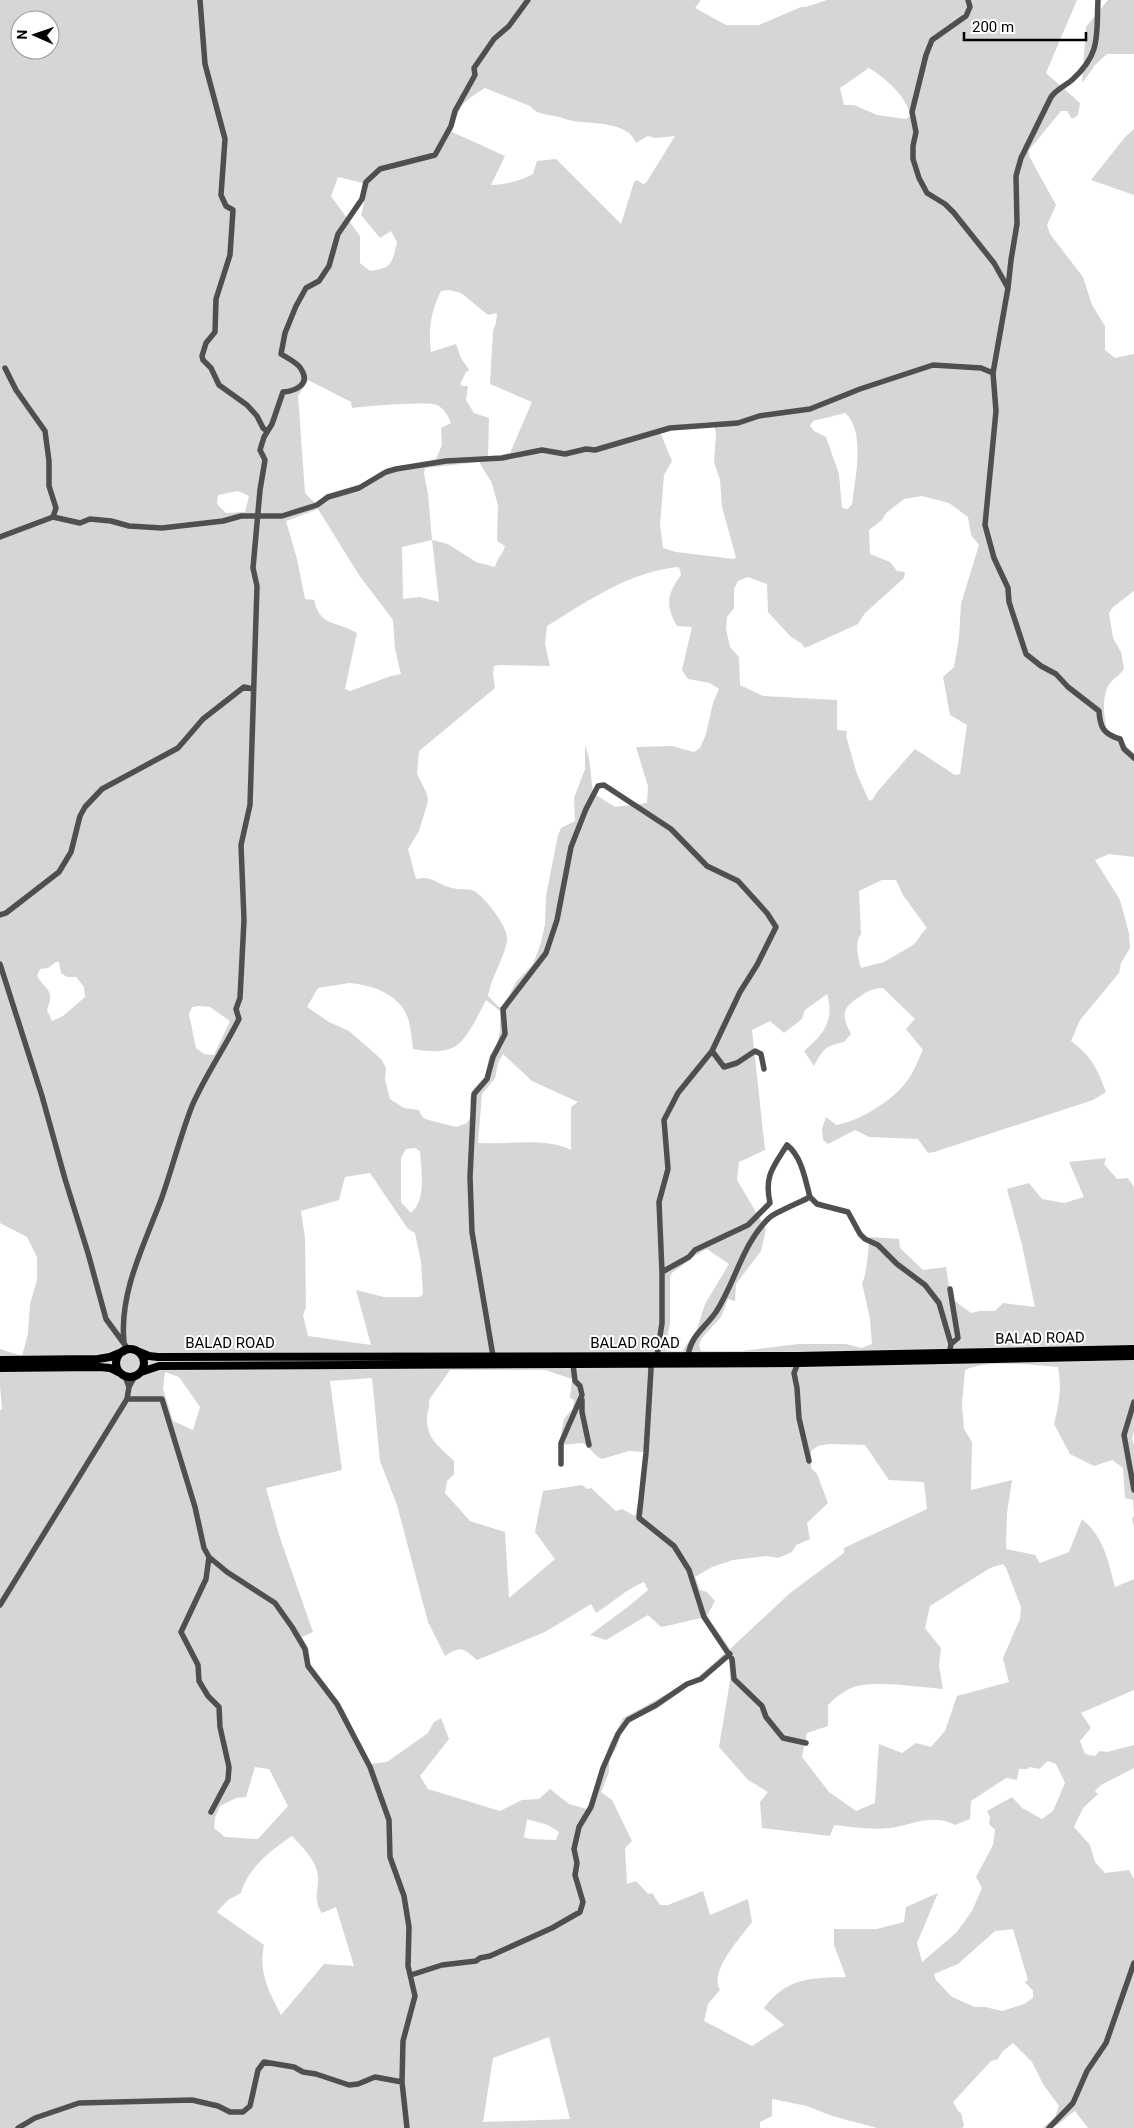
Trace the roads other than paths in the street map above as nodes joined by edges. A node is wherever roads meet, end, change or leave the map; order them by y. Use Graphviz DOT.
graph roads {
  1 [pos="200,0"];
  2 [pos="528,0"];
  3 [pos="968,0"];
  4 [pos="1098,0"];
  5 [pos="1008,288"];
  6 [pos="5,368"];
  7 [pos="993,373"];
  8 [pos="267,431"];
  9 [pos="257,517"];
  10 [pos="53,518"];
  11 [pos="0,537"];
  12 [pos="253,689"];
  13 [pos="1134,758"];
  14 [pos="0,915"];
  15 [pos="0,964"];
  16 [pos="712,1051"];
  17 [pos="764,1069"];
  18 [pos="810,1197"];
  19 [pos="662,1272"];
  20 [pos="950,1289"];
  21 [pos="951,1344"];
  22 [pos="125,1347"];
  23 [pos="1134,1349"];
  24 [pos="138,1351"];
  25 [pos="493,1356"];
  26 [pos="657,1356"];
  27 [pos="688,1356"];
  28 [pos="1134,1356"];
  29 [pos="949,1357"];
  30 [pos="0,1360"];
  31 [pos="798,1363"];
  32 [pos="573,1364"];
  33 [pos="650,1364"];
  34 [pos="0,1368"];
  35 [pos="138,1374"];
  36 [pos="123,1375"];
  37 [pos="129,1387"];
  38 [pos="582,1395"];
  39 [pos="127,1399"];
  40 [pos="1134,1402"];
  41 [pos="589,1445"];
  42 [pos="809,1461"];
  43 [pos="561,1464"];
  44 [pos="1134,1490"];
  45 [pos="209,1558"];
  46 [pos="0,1604"];
  47 [pos="730,1654"];
  48 [pos="806,1743"];
  49 [pos="211,1812"];
  50 [pos="1134,1964"];
  51 [pos="411,1975"];
  52 [pos="402,2082"];
  53 [pos="18,2128"];
  54 [pos="406,2128"];
  55 [pos="1049,2128"];
  1 -- 8 [label="street"];
  2 -- 8 [label="street"];
  3 -- 5 [label="street"];
  4 -- 5 [label="street"];
  5 -- 7 [label="street"];
  6 -- 10 [label="street"];
  7 -- 9 [label="street"];
  7 -- 13 [label="street"];
  8 -- 9 [label="street"];
  9 -- 10 [label="street"];
  9 -- 12 [label="street"];
  10 -- 11 [label="street"];
  12 -- 14 [label="street"];
  12 -- 22 [label="street"];
  15 -- 22 [label="street"];
  16 -- 17 [label="street"];
  16 -- 19 [label="street"];
  16 -- 25 [label="street"];
  18 -- 19 [label="street"];
  18 -- 21 [label="street"];
  18 -- 27 [label="street"];
  19 -- 26 [label="street"];
  20 -- 21 [label="street"];
  21 -- 29 [label="street"];
  22 -- 24 [label="highway"];
  22 -- 30 [label="highway"];
  22 -- 36 [label="highway"];
  23 -- 29 [label="highway, BALAD ROAD"];
  24 -- 25 [label="highway, BALAD ROAD"];
  24 -- 35 [label="highway"];
  25 -- 26 [label="highway, BALAD ROAD"];
  26 -- 27 [label="highway, BALAD ROAD"];
  27 -- 29 [label="highway, BALAD ROAD"];
  28 -- 29 [label="highway, BALAD ROAD"];
  29 -- 31 [label="highway, BALAD ROAD"];
  31 -- 33 [label="highway, BALAD ROAD"];
  31 -- 42 [label="street"];
  32 -- 33 [label="highway, BALAD ROAD"];
  32 -- 35 [label="highway, BALAD ROAD"];
  32 -- 38 [label="street"];
  33 -- 47 [label="street"];
  34 -- 36 [label="highway"];
  35 -- 36 [label="highway"];
  35 -- 37 [label="street"];
  36 -- 37 [label="street"];
  37 -- 39 [label="street"];
  38 -- 41 [label="street"];
  38 -- 43 [label="street"];
  39 -- 45 [label="street"];
  39 -- 46 [label="street"];
  40 -- 44 [label="street"];
  45 -- 49 [label="street"];
  45 -- 51 [label="street"];
  47 -- 48 [label="street"];
  47 -- 51 [label="street"];
  50 -- 55 [label="street"];
  51 -- 52 [label="street"];
  52 -- 53 [label="street"];
  52 -- 54 [label="street"];
}
